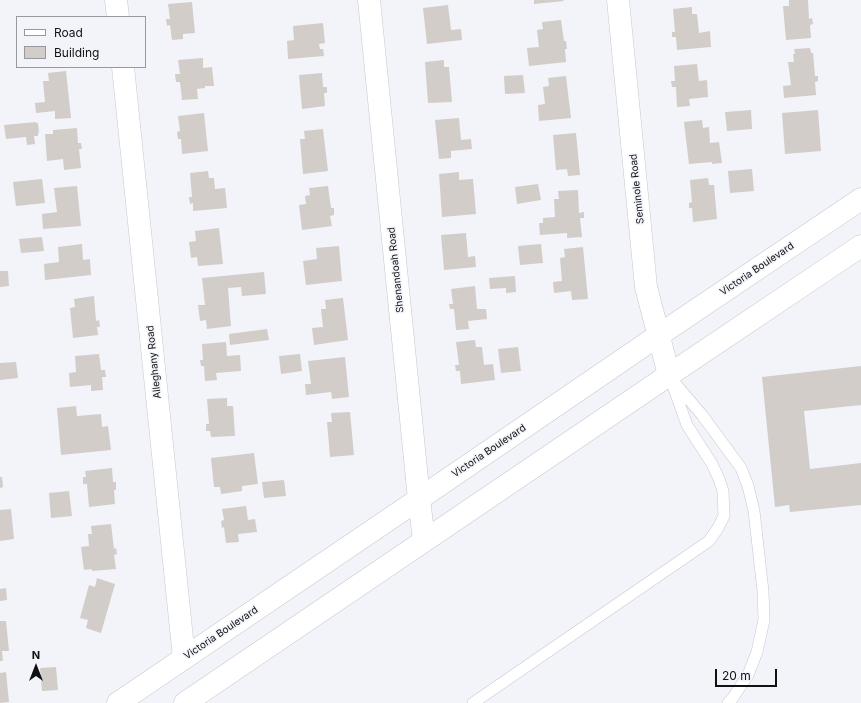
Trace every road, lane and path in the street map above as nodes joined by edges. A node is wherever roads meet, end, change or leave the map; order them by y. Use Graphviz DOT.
graph roads {
  1 [pos="116,0"];
  2 [pos="368,0"];
  3 [pos="618,0"];
  4 [pos="118,16"];
  5 [pos="123,68"];
  6 [pos="861,200"];
  7 [pos="861,246"];
  8 [pos="659,335"];
  9 [pos="669,375"];
  10 [pos="419,499"];
  11 [pos="424,540"];
  12 [pos="184,658"];
  13 [pos="118,703"];
  14 [pos="185,703"];
  15 [pos="473,703"];
  16 [pos="728,703"];
  1 -- 4 [label="main road"];
  2 -- 10 [label="main road, Shenandoah Road"];
  3 -- 8 [label="main road, Seminole Road"];
  5 -- 12 [label="main road, Alleghany Road"];
  6 -- 8 [label="main road, Victoria Boulevard"];
  7 -- 9 [label="main road"];
  8 -- 9 [label="main road, Seminole Road"];
  8 -- 10 [label="main road, Victoria Boulevard"];
  9 -- 11 [label="main road"];
  9 -- 15 [label="lane"];
  9 -- 16 [label="lane"];
  10 -- 11 [label="main road, Shenandoah Road"];
  10 -- 12 [label="main road, Victoria Boulevard"];
  11 -- 14 [label="main road"];
  12 -- 13 [label="main road, Victoria Boulevard"];
}
